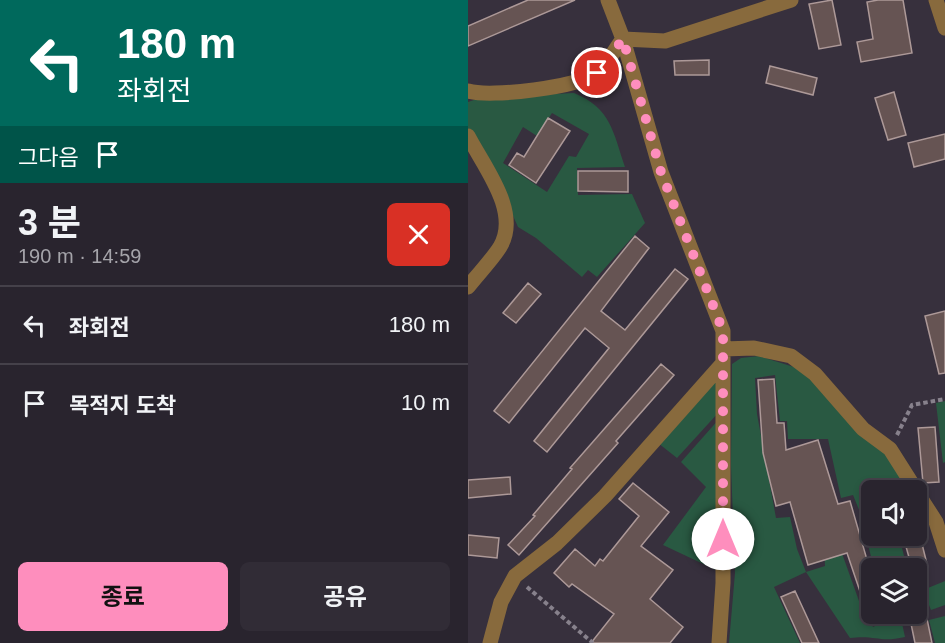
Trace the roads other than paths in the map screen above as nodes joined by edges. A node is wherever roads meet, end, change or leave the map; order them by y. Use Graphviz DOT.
graph roads {
  1 [pos="608,0"];
  2 [pos="791,0"];
  3 [pos="936,0"];
  4 [pos="945,28"];
  5 [pos="623,39"];
  6 [pos="469,93"];
  7 [pos="468,136"];
  8 [pos="468,287"];
  9 [pos="723,356"];
  10 [pos="909,480"];
  11 [pos="927,508"];
  12 [pos="945,550"];
  13 [pos="490,643"];
  14 [pos="719,643"];
  1 -- 5 [label="street"];
  2 -- 5 [label="street"];
  3 -- 4 [label="street"];
  5 -- 6 [label="street"];
  5 -- 9 [label="street"];
  7 -- 8 [label="street"];
  9 -- 10 [label="street"];
  9 -- 13 [label="street"];
  9 -- 14 [label="street"];
  11 -- 12 [label="street"];
}
